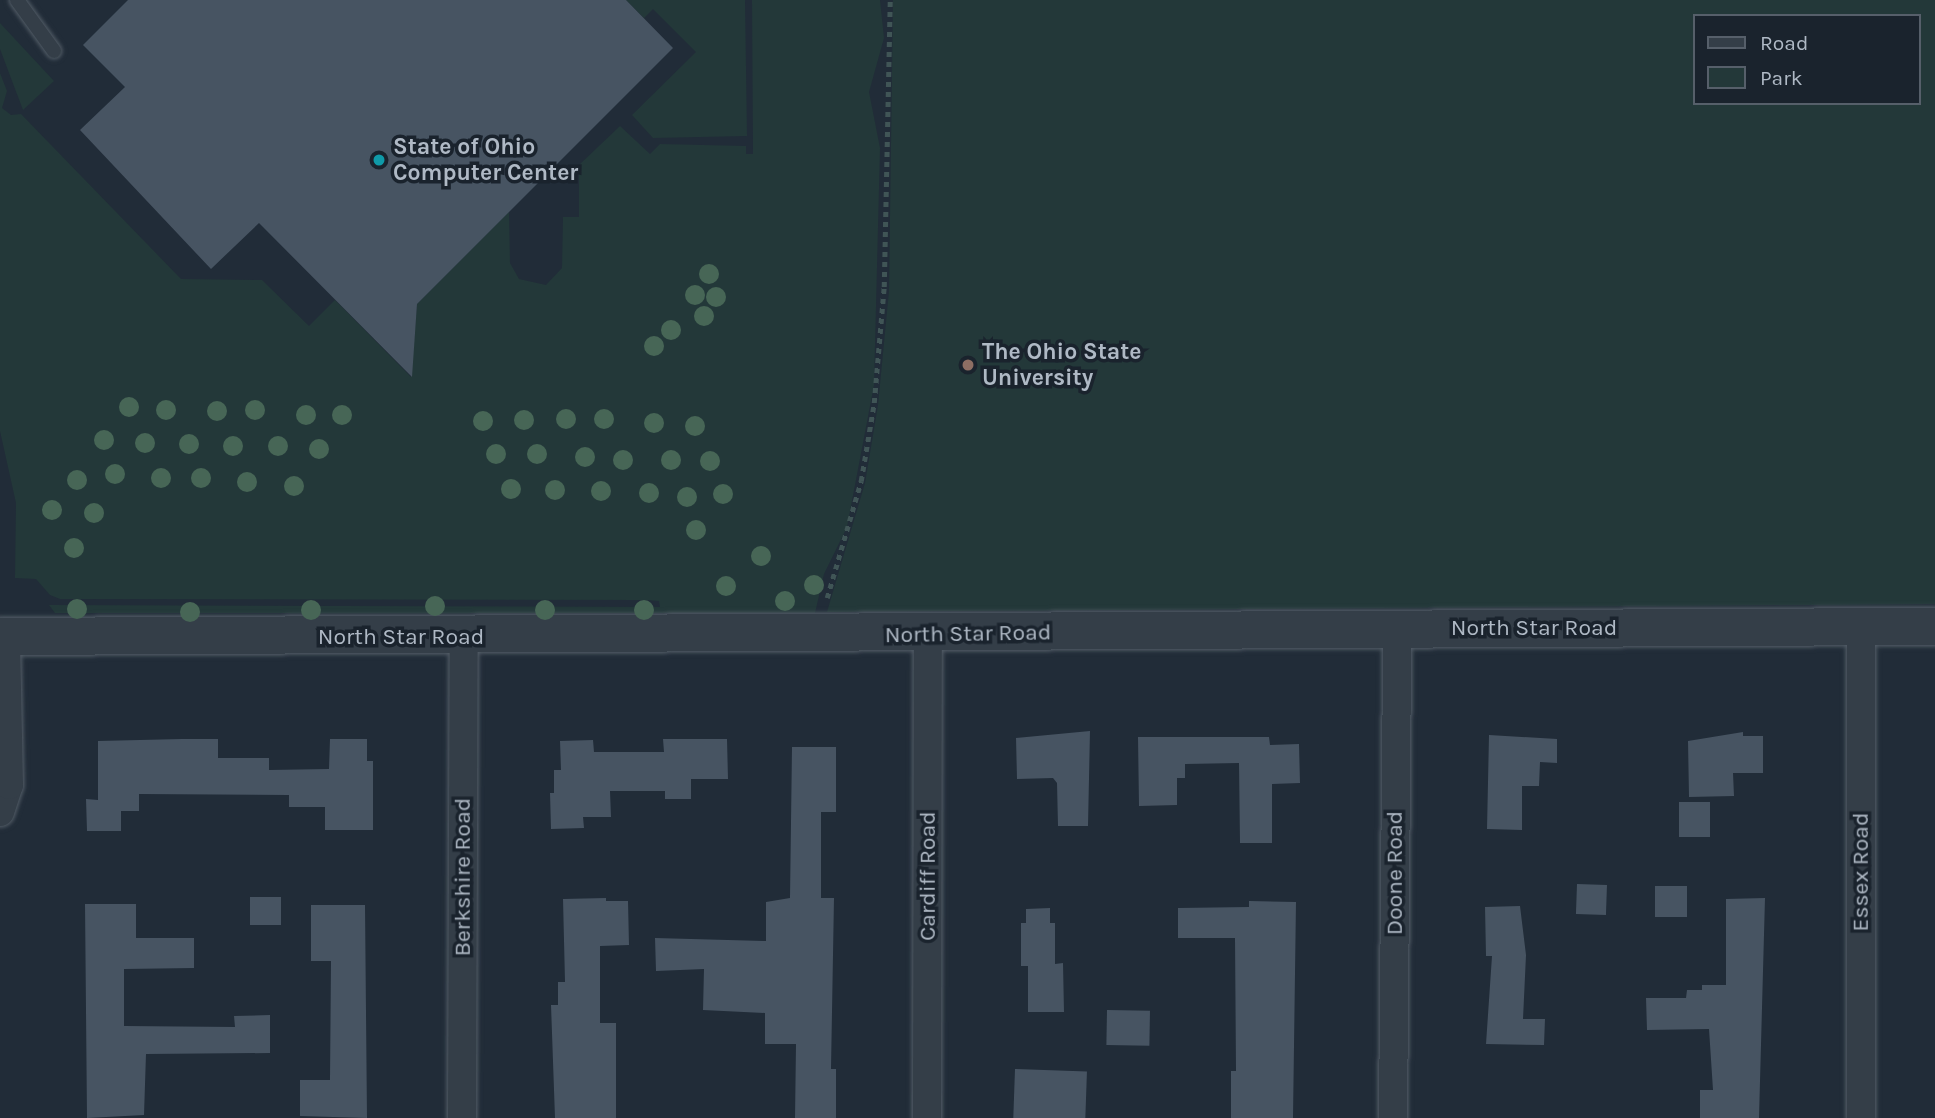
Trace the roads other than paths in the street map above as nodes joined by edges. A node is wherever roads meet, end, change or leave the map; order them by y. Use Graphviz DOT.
graph roads {
  1 [pos="17,0"];
  2 [pos="54,51"];
  3 [pos="1935,626"];
  4 [pos="1861,627"];
  5 [pos="1397,628"];
  6 [pos="928,635"];
  7 [pos="3,636"];
  8 [pos="464,637"];
  9 [pos="0,812"];
  10 [pos="462,1118"];
  11 [pos="927,1118"];
  12 [pos="1394,1118"];
  13 [pos="1861,1118"];
  1 -- 2 [label="lane"];
  3 -- 4 [label="street, North Star Road"];
  4 -- 5 [label="street, North Star Road"];
  4 -- 13 [label="street, Essex Road"];
  5 -- 6 [label="street, North Star Road"];
  5 -- 12 [label="street, Doone Road"];
  6 -- 8 [label="street, North Star Road"];
  6 -- 11 [label="street, Cardiff Road"];
  7 -- 8 [label="street, North Star Road"];
  7 -- 9 [label="street"];
  8 -- 10 [label="street, Berkshire Road"];
}
